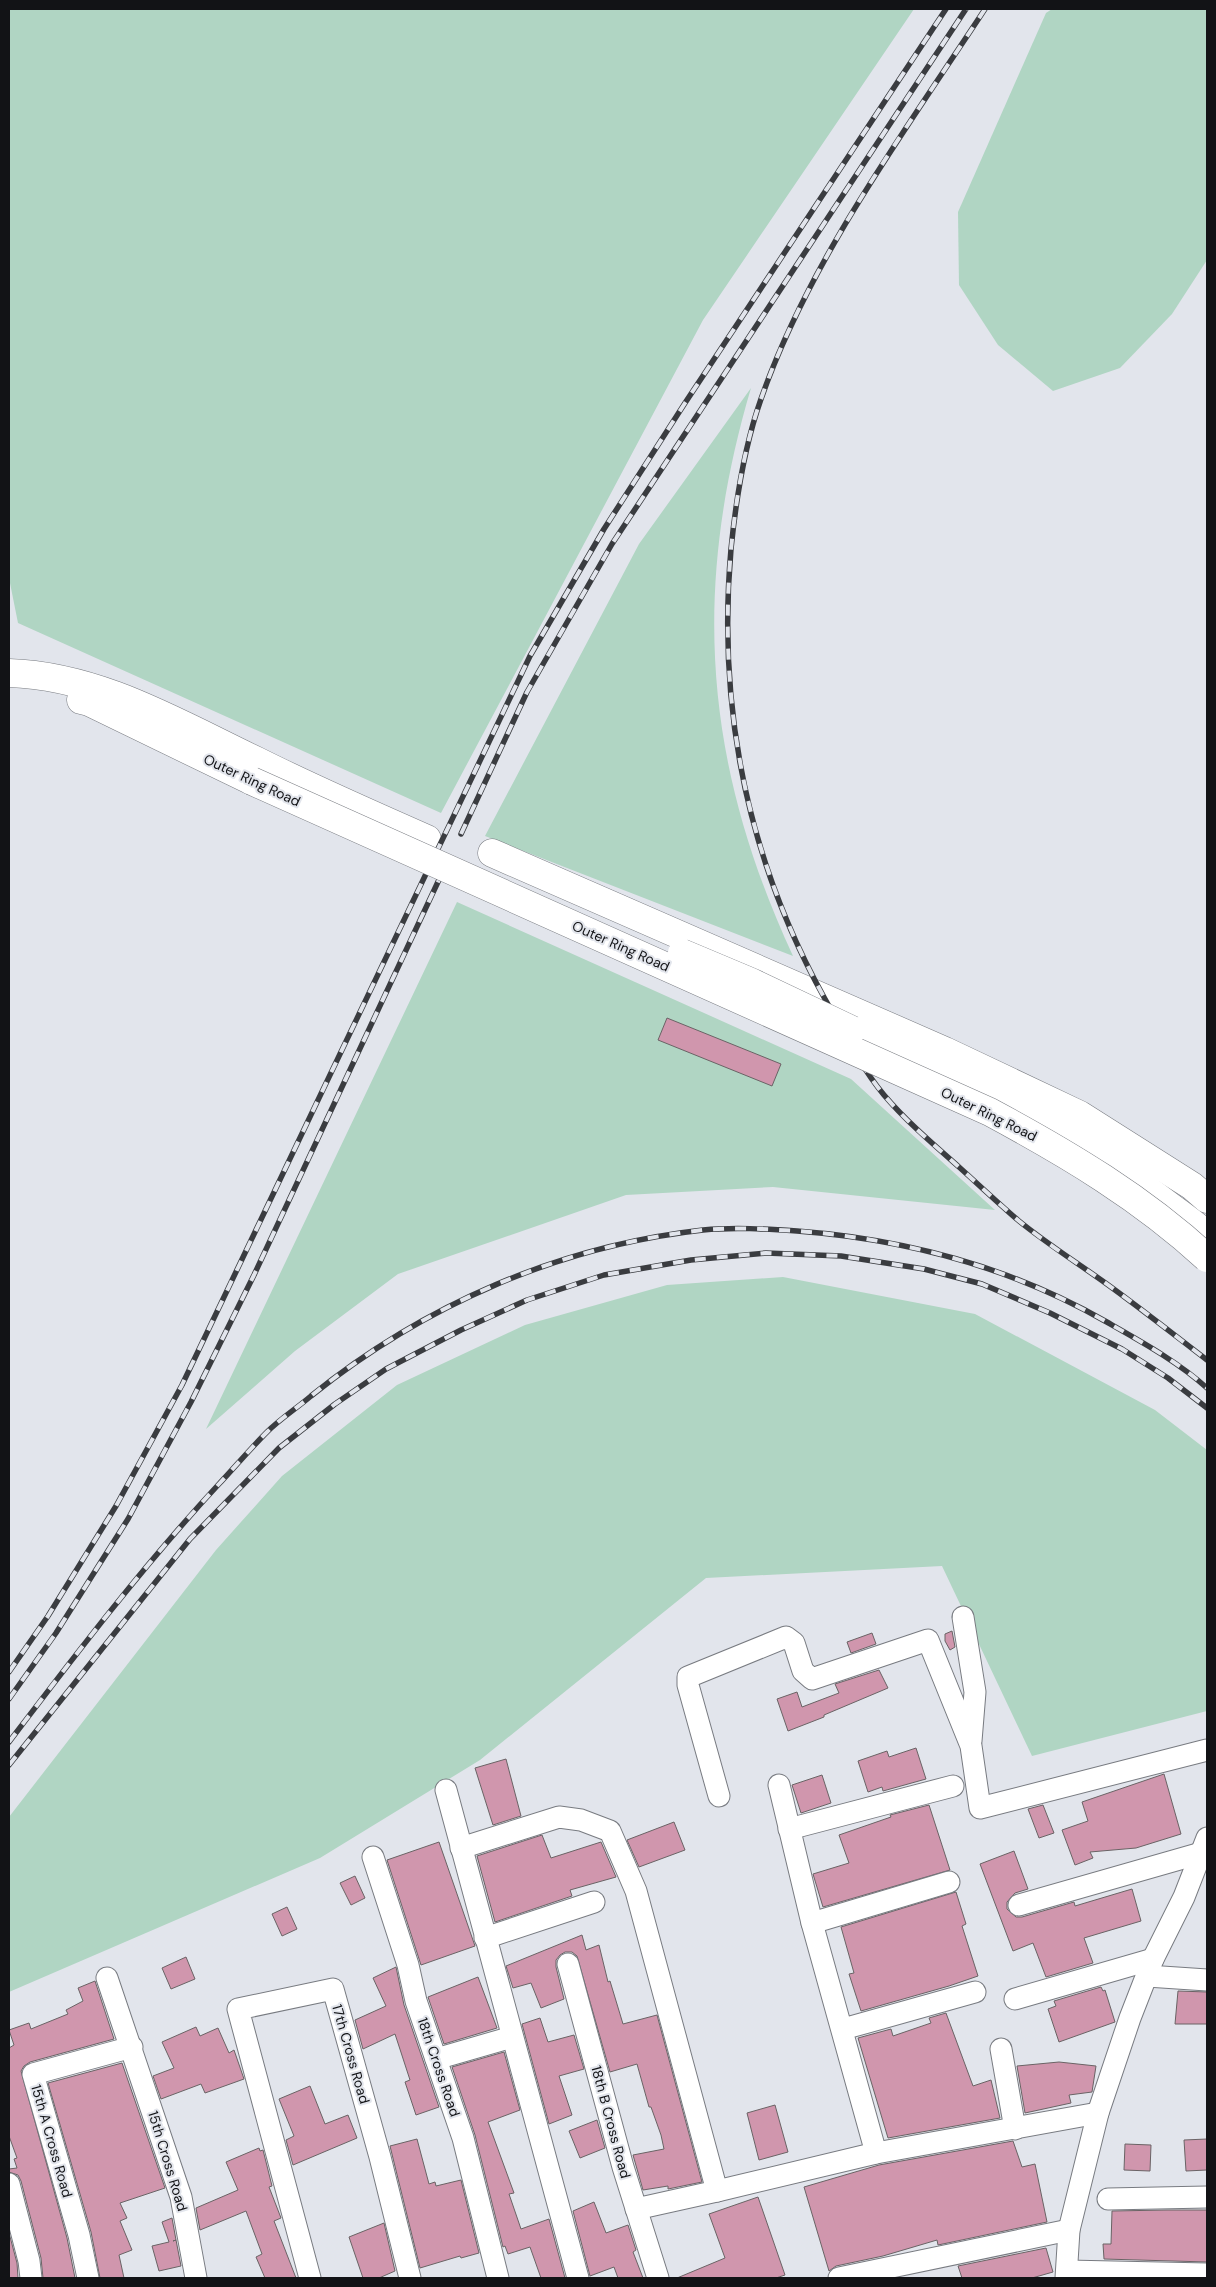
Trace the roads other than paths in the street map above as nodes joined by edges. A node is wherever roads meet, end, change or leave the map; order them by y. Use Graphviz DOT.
graph roads {
  1 [pos="9,673"];
  2 [pos="9,692"];
  3 [pos="255,771"];
  4 [pos="492,853"];
  5 [pos="1207,1199"];
  6 [pos="1207,1235"];
  7 [pos="1207,1258"];
  8 [pos="963,1617"];
  9 [pos="971,1746"];
  10 [pos="1207,1750"];
  11 [pos="779,1785"];
  12 [pos="953,1786"];
  13 [pos="446,1790"];
  14 [pos="719,1796"];
  15 [pos="790,1829"];
  16 [pos="1204,1845"];
  17 [pos="461,1848"];
  18 [pos="373,1857"];
  19 [pos="949,1882"];
  20 [pos="594,1902"];
  21 [pos="1019,1905"];
  22 [pos="812,1923"];
  23 [pos="485,1938"];
  24 [pos="568,1964"];
  25 [pos="1150,1967"];
  26 [pos="108,1978"];
  27 [pos="1207,1980"];
  28 [pos="976,1992"];
  29 [pos="1015,1999"];
  30 [pos="843,2030"];
  31 [pos="512,2037"];
  32 [pos="132,2047"];
  33 [pos="1001,2048"];
  34 [pos="436,2059"];
  35 [pos="1098,2113"];
  36 [pos="1015,2129"];
  37 [pos="876,2153"];
  38 [pos="9,2184"];
  39 [pos="717,2191"];
  40 [pos="1207,2197"];
  41 [pos="1108,2199"];
  42 [pos="12,2209"];
  43 [pos="636,2209"];
  44 [pos="1069,2230"];
  45 [pos="1207,2274"];
  46 [pos="1066,2275"];
  47 [pos="31,2278"];
  48 [pos="88,2278"];
  49 [pos="196,2278"];
  50 [pos="310,2278"];
  51 [pos="410,2278"];
  52 [pos="498,2278"];
  53 [pos="578,2278"];
  54 [pos="658,2278"];
  55 [pos="839,2278"];
  1 -- 3 [label="main road, Outer Ring Road"];
  2 -- 3 [label="main road, Outer Ring Road"];
  3 -- 6 [label="main road, Outer Ring Road, bridge"];
  3 -- 7 [label="main road, Outer Ring Road, bridge"];
  4 -- 5 [label="main road"];
  8 -- 9 [label="street"];
  9 -- 10 [label="street"];
  9 -- 14 [label="street"];
  11 -- 15 [label="street"];
  12 -- 15 [label="street"];
  13 -- 17 [label="street"];
  15 -- 22 [label="street"];
  16 -- 21 [label="street"];
  16 -- 25 [label="street"];
  17 -- 23 [label="street"];
  17 -- 39 [label="street"];
  18 -- 34 [label="street, 18th Cross Road"];
  19 -- 22 [label="street"];
  20 -- 23 [label="street"];
  22 -- 30 [label="street"];
  23 -- 31 [label="street"];
  24 -- 43 [label="street, 18th B Cross Road"];
  25 -- 27 [label="street"];
  25 -- 29 [label="street"];
  25 -- 35 [label="street"];
  26 -- 32 [label="street, 15th Cross Road"];
  28 -- 30 [label="street"];
  30 -- 37 [label="street"];
  31 -- 34 [label="street"];
  31 -- 53 [label="street"];
  32 -- 48 [label="street, 15th A Cross Road"];
  32 -- 49 [label="street, 15th Cross Road"];
  33 -- 36 [label="street"];
  34 -- 52 [label="street, 18th Cross Road"];
  35 -- 36 [label="street"];
  35 -- 44 [label="street"];
  36 -- 37 [label="street"];
  37 -- 39 [label="street"];
  38 -- 42 [label="street"];
  39 -- 43 [label="street"];
  40 -- 41 [label="street"];
  42 -- 47 [label="street"];
  43 -- 54 [label="street, 18th B Cross Road"];
  44 -- 46 [label="street"];
  44 -- 55 [label="street"];
  45 -- 46 [label="street"];
  50 -- 51 [label="street, 17th Cross Road"];
}
